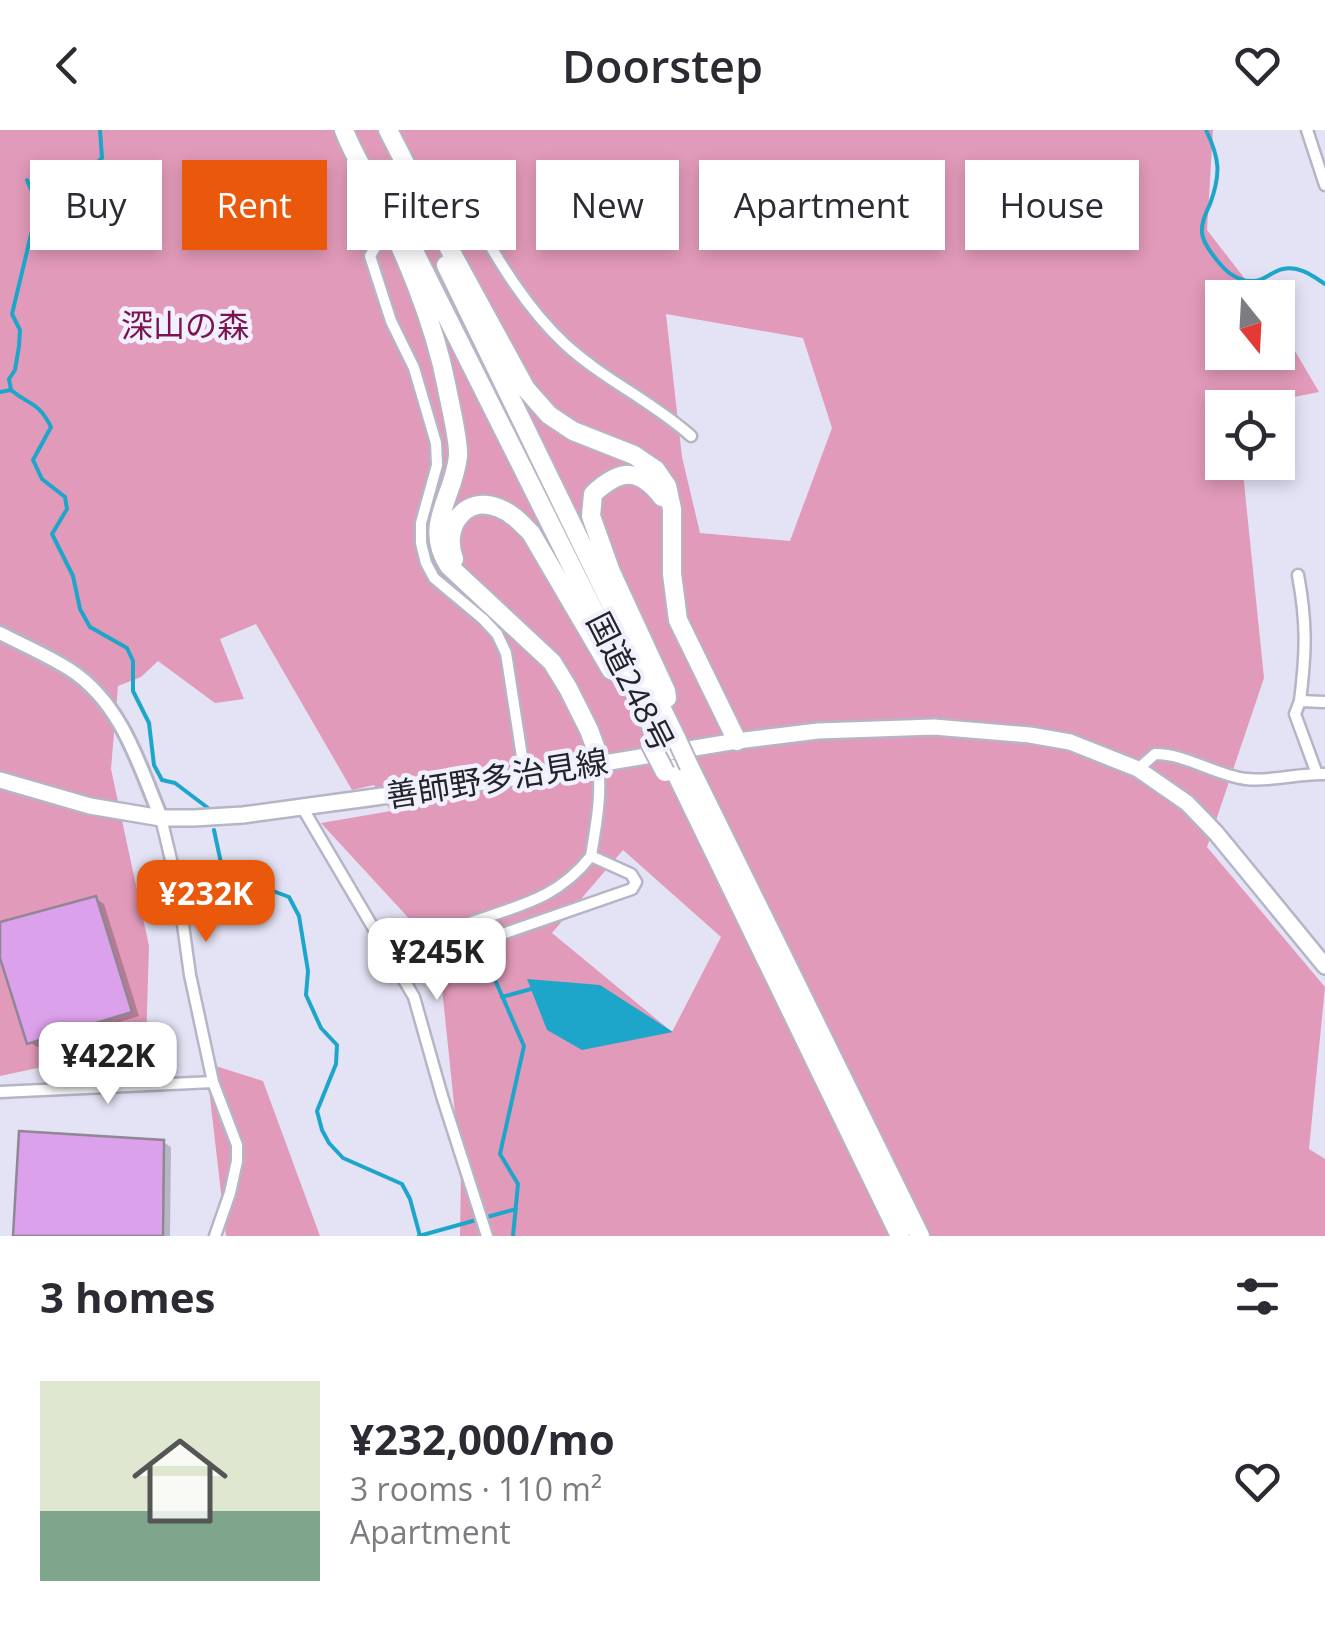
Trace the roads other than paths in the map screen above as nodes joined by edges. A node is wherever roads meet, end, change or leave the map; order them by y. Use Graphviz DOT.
graph roads {
  1 [pos="344,130"];
  2 [pos="354,130"];
  3 [pos="380,130"];
  4 [pos="388,130"];
  5 [pos="1306,130"];
  6 [pos="1325,186"];
  7 [pos="374,250"];
  8 [pos="493,250"];
  9 [pos="691,436"];
  10 [pos="672,510"];
  11 [pos="459,574"];
  12 [pos="1298,575"];
  13 [pos="0,633"];
  14 [pos="1300,701"];
  15 [pos="1325,702"];
  16 [pos="665,739"];
  17 [pos="737,741"];
  18 [pos="598,764"];
  19 [pos="676,769"];
  20 [pos="1138,769"];
  21 [pos="1321,774"];
  22 [pos="525,776"];
  23 [pos="0,780"];
  24 [pos="302,807"];
  25 [pos="161,818"];
  26 [pos="591,856"];
  27 [pos="1325,966"];
  28 [pos="213,1082"];
  29 [pos="0,1092"];
  30 [pos="215,1236"];
  31 [pos="488,1236"];
  32 [pos="900,1236"];
  33 [pos="920,1236"];
  1 -- 11 [label="highway"];
  2 -- 16 [label="highway, 国道248号"];
  3 -- 16 [label="highway, 国道248号"];
  4 -- 10 [label="highway"];
  5 -- 6 [label="street"];
  7 -- 22 [label="street"];
  8 -- 9 [label="street"];
  10 -- 16 [label="highway"];
  10 -- 17 [label="highway"];
  11 -- 16 [label="highway"];
  11 -- 18 [label="highway"];
  12 -- 14 [label="street"];
  13 -- 25 [label="street"];
  14 -- 15 [label="street"];
  14 -- 21 [label="street"];
  16 -- 19 [label="highway, 国道248号, bridge"];
  16 -- 19 [label="highway, bridge"];
  17 -- 18 [label="main road, 善師野多治見線"];
  17 -- 20 [label="main road, 善師野多治見線"];
  18 -- 22 [label="main road, 善師野多治見線"];
  18 -- 26 [label="street"];
  19 -- 32 [label="highway, 国道248号"];
  19 -- 33 [label="highway, 国道248号"];
  20 -- 21 [label="street"];
  20 -- 27 [label="main road, 善師野多治見線"];
  22 -- 24 [label="main road, 善師野多治見線"];
  23 -- 25 [label="main road, 善師野多治見線"];
  24 -- 25 [label="main road, 善師野多治見線"];
  24 -- 31 [label="street"];
  25 -- 28 [label="street"];
  26 -- 26 [label="street"];
  28 -- 29 [label="street"];
  28 -- 30 [label="street"];
}
